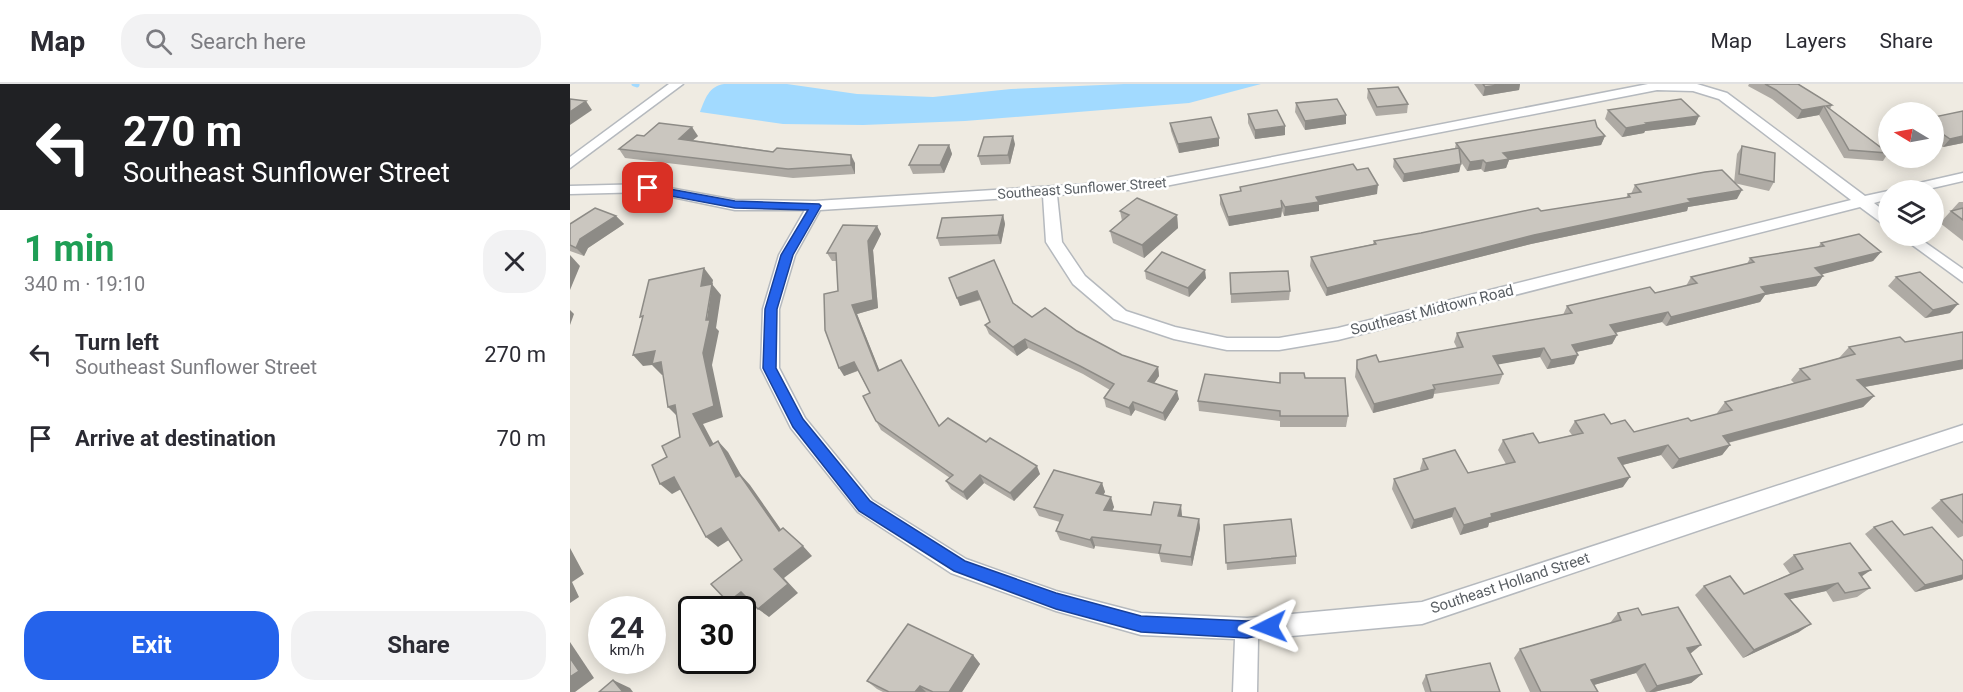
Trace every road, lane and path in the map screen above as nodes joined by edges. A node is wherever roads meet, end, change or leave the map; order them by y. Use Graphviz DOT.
graph roads {
  1 [pos="677,84"];
  2 [pos="570,164"];
  3 [pos="1963,177"];
  4 [pos="1944,181"];
  5 [pos="570,190"];
  6 [pos="1050,192"];
  7 [pos="1878,198"];
  8 [pos="1862,202"];
  9 [pos="815,206"];
  10 [pos="1878,214"];
  11 [pos="1920,246"];
  12 [pos="1963,278"];
  13 [pos="1963,433"];
  14 [pos="1247,630"];
  15 [pos="1245,692"];
  1 -- 2 [label="street"];
  3 -- 4 [label="street"];
  5 -- 9 [label="street, Southeast Sunflower Street"];
  6 -- 8 [label="street, Southeast Sunflower Street"];
  6 -- 8 [label="street, Southeast Midtown Road"];
  6 -- 9 [label="street, Southeast Sunflower Street"];
  7 -- 8 [label="street, Southeast Midtown Road"];
  8 -- 10 [label="street, Southeast Sunflower Street"];
  9 -- 14 [label="street, Southeast Holland Street"];
  11 -- 12 [label="street"];
  13 -- 14 [label="street, Southeast Holland Street"];
  14 -- 15 [label="street"];
}
